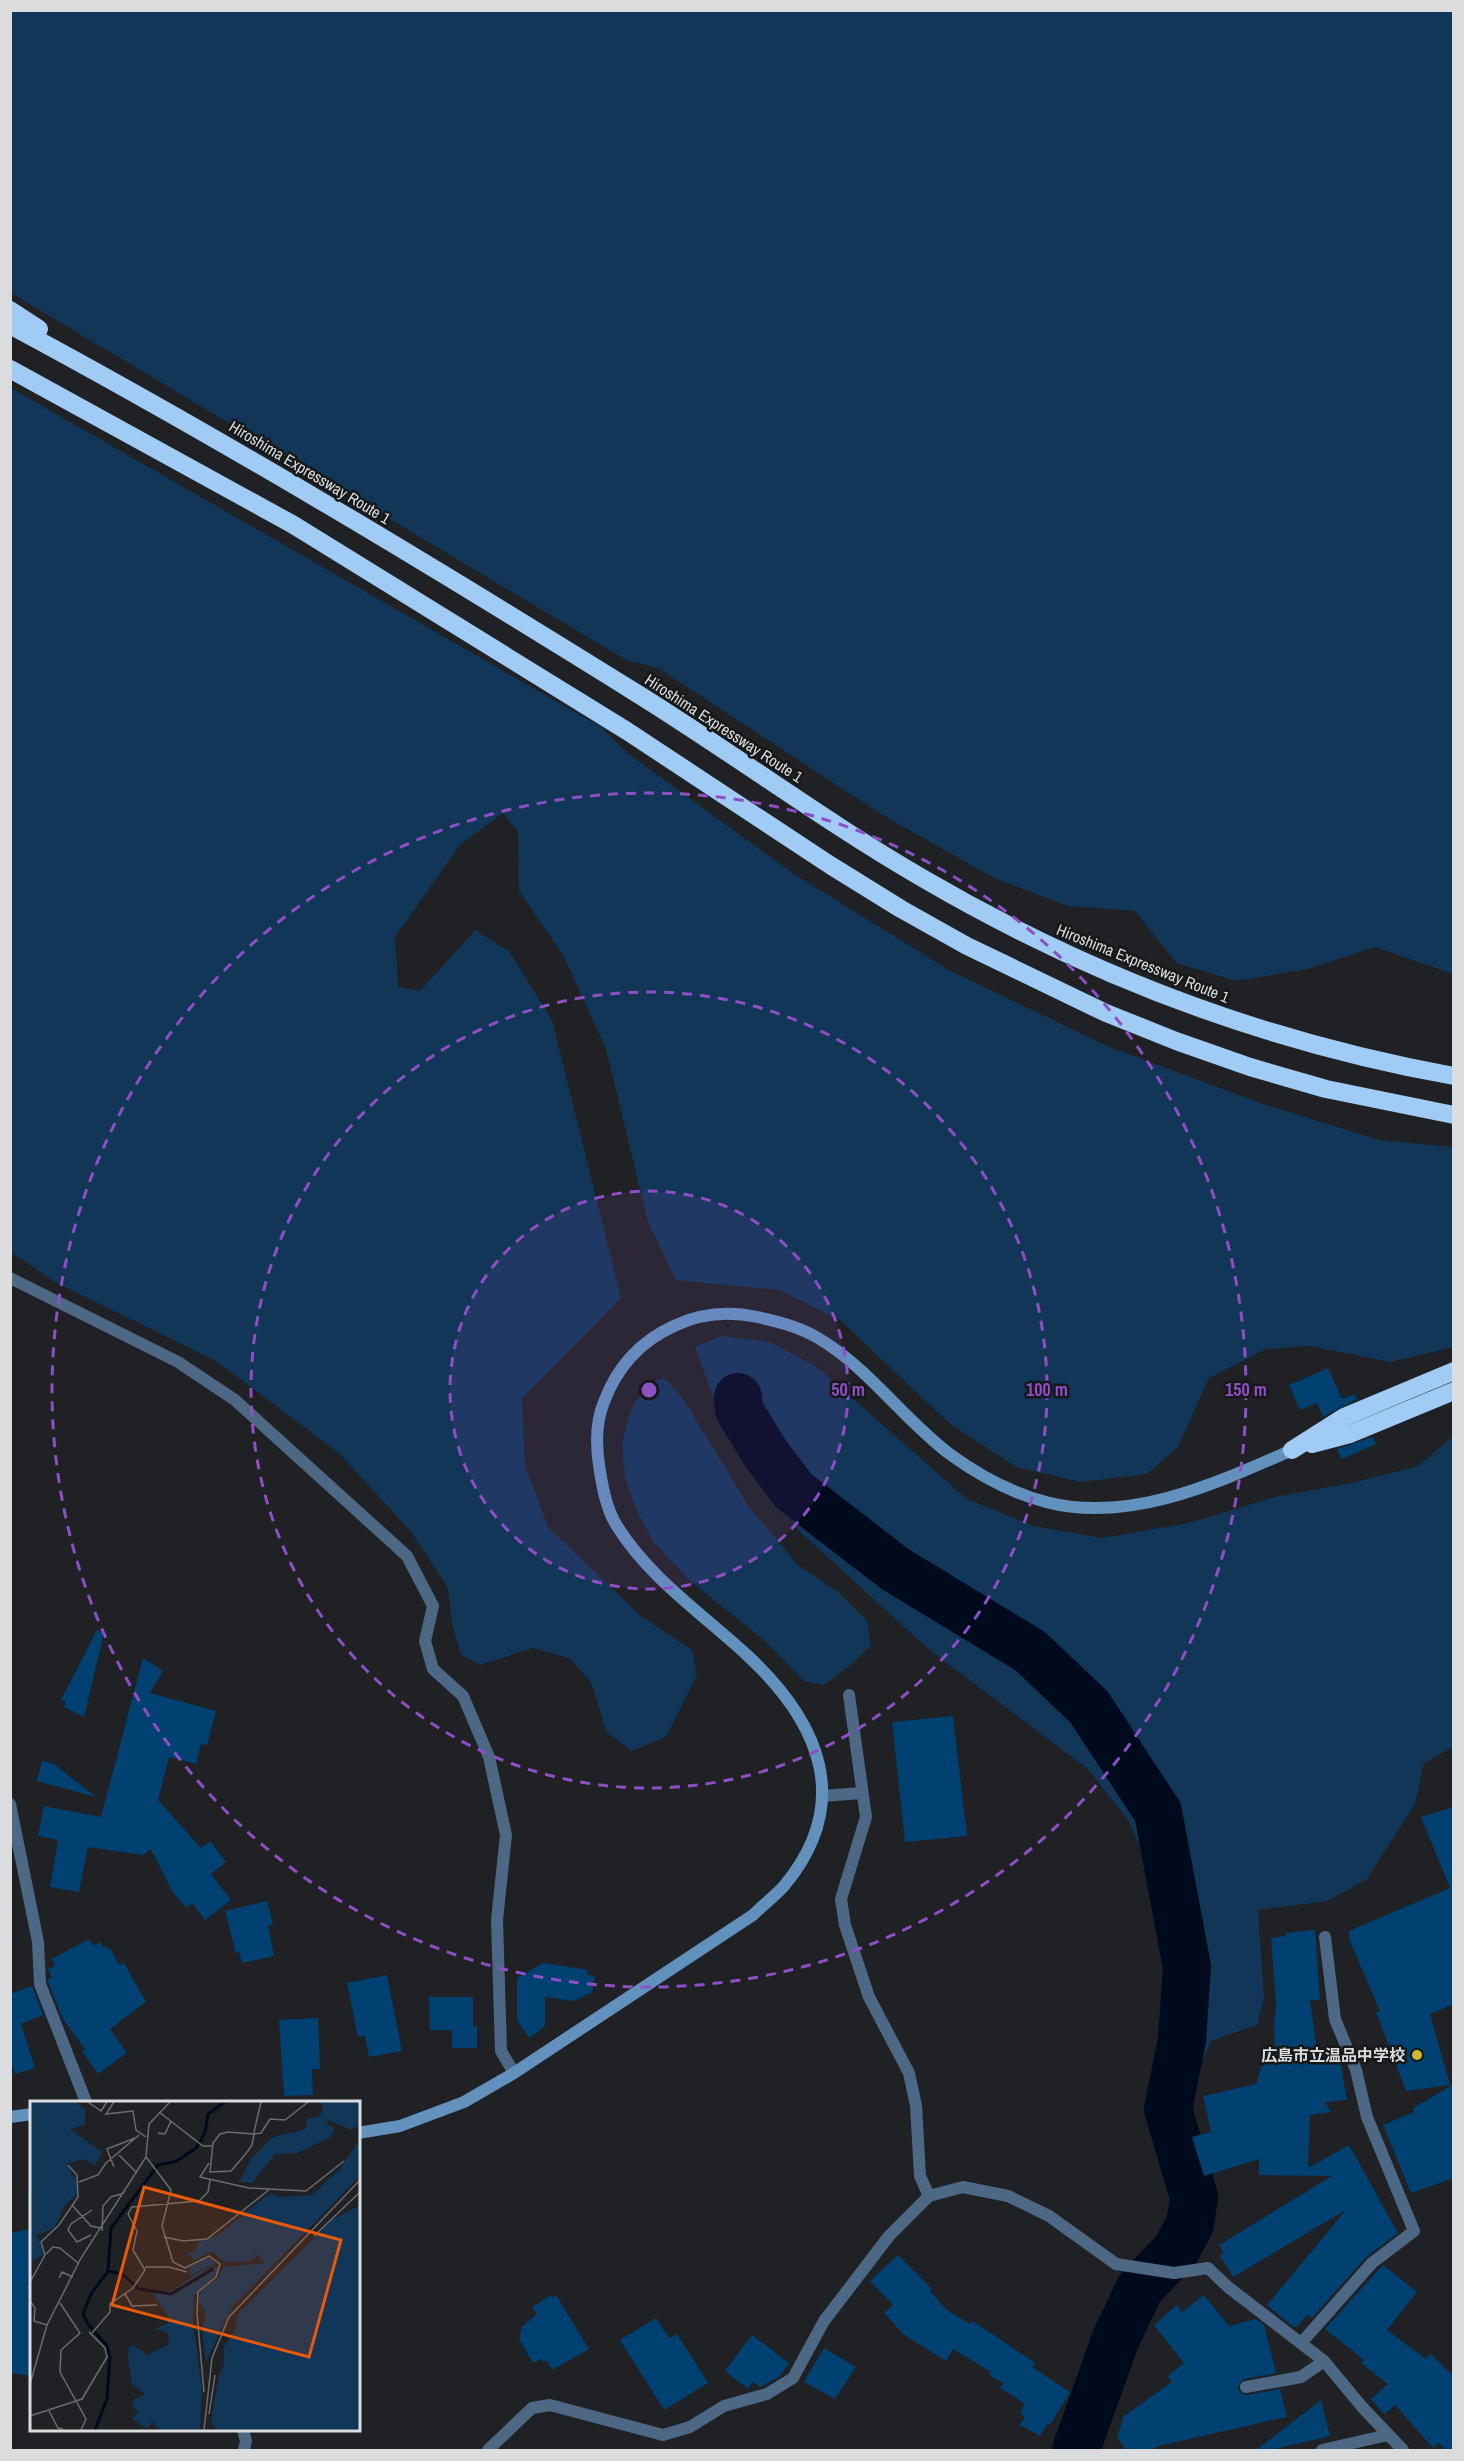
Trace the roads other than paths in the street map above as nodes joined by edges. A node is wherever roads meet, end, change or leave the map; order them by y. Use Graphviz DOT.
graph roads {
  1 [pos="10,310"];
  2 [pos="10,325"];
  3 [pos="10,369"];
  4 [pos="151,401"];
  5 [pos="1454,1076"];
  6 [pos="1454,1115"];
  7 [pos="10,1278"];
  8 [pos="1454,1371"];
  9 [pos="1454,1391"];
  10 [pos="1292,1450"];
  11 [pos="849,1695"];
  12 [pos="861,1793"];
  13 [pos="823,1796"];
  14 [pos="10,1804"];
  15 [pos="1325,1937"];
  16 [pos="514,2073"];
  17 [pos="85,2101"];
  18 [pos="30,2114"];
  19 [pos="10,2117"];
  20 [pos="360,2133"];
  21 [pos="929,2196"];
  22 [pos="1302,2342"];
  23 [pos="1324,2361"];
  24 [pos="1246,2387"];
  25 [pos="243,2431"];
  26 [pos="1388,2435"];
  27 [pos="244,2451"];
  28 [pos="488,2451"];
  29 [pos="1322,2451"];
  30 [pos="1403,2451"];
  1 -- 4 [label="highway"];
  2 -- 4 [label="highway, Hiroshima Expressway Route 1"];
  3 -- 6 [label="highway"];
  4 -- 5 [label="highway, Hiroshima Expressway Route 1"];
  7 -- 16 [label="street"];
  8 -- 10 [label="highway"];
  9 -- 10 [label="highway"];
  10 -- 13 [label="street"];
  11 -- 12 [label="street"];
  12 -- 13 [label="street"];
  12 -- 21 [label="street"];
  13 -- 16 [label="street"];
  14 -- 17 [label="street"];
  15 -- 22 [label="street"];
  16 -- 20 [label="street"];
  18 -- 19 [label="street"];
  21 -- 22 [label="street"];
  21 -- 28 [label="street"];
  22 -- 23 [label="street"];
  23 -- 24 [label="street"];
  23 -- 26 [label="street"];
  25 -- 27 [label="street"];
  26 -- 29 [label="street"];
  26 -- 30 [label="street"];
}
